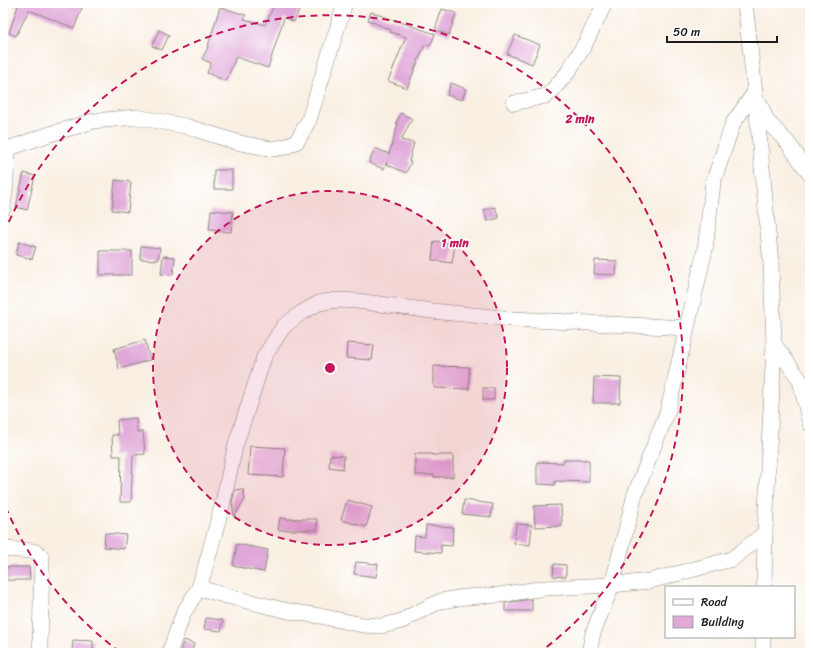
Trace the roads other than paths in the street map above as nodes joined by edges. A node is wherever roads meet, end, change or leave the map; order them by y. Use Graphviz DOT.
graph roads {
  1 [pos="345,3"];
  2 [pos="605,3"];
  3 [pos="745,3"];
  4 [pos="755,92"];
  5 [pos="514,104"];
  6 [pos="5,149"];
  7 [pos="810,174"];
  8 [pos="3,208"];
  9 [pos="687,328"];
  10 [pos="774,344"];
  11 [pos="810,424"];
  12 [pos="765,533"];
  13 [pos="3,549"];
  14 [pos="612,585"];
  15 [pos="764,586"];
  16 [pos="199,588"];
  17 [pos="764,638"];
  18 [pos="41,653"];
  19 [pos="169,653"];
  20 [pos="589,653"];
  21 [pos="763,653"];
  1 -- 6 [label="street"];
  2 -- 5 [label="street"];
  3 -- 4 [label="street"];
  4 -- 7 [label="street"];
  4 -- 9 [label="street"];
  4 -- 10 [label="street"];
  6 -- 8 [label="street"];
  9 -- 14 [label="street"];
  9 -- 16 [label="street"];
  10 -- 11 [label="street"];
  10 -- 12 [label="street"];
  12 -- 14 [label="street"];
  12 -- 15 [label="street"];
  13 -- 18 [label="street"];
  14 -- 16 [label="street"];
  14 -- 20 [label="street"];
  16 -- 19 [label="street"];
  17 -- 21 [label="street"];
}
